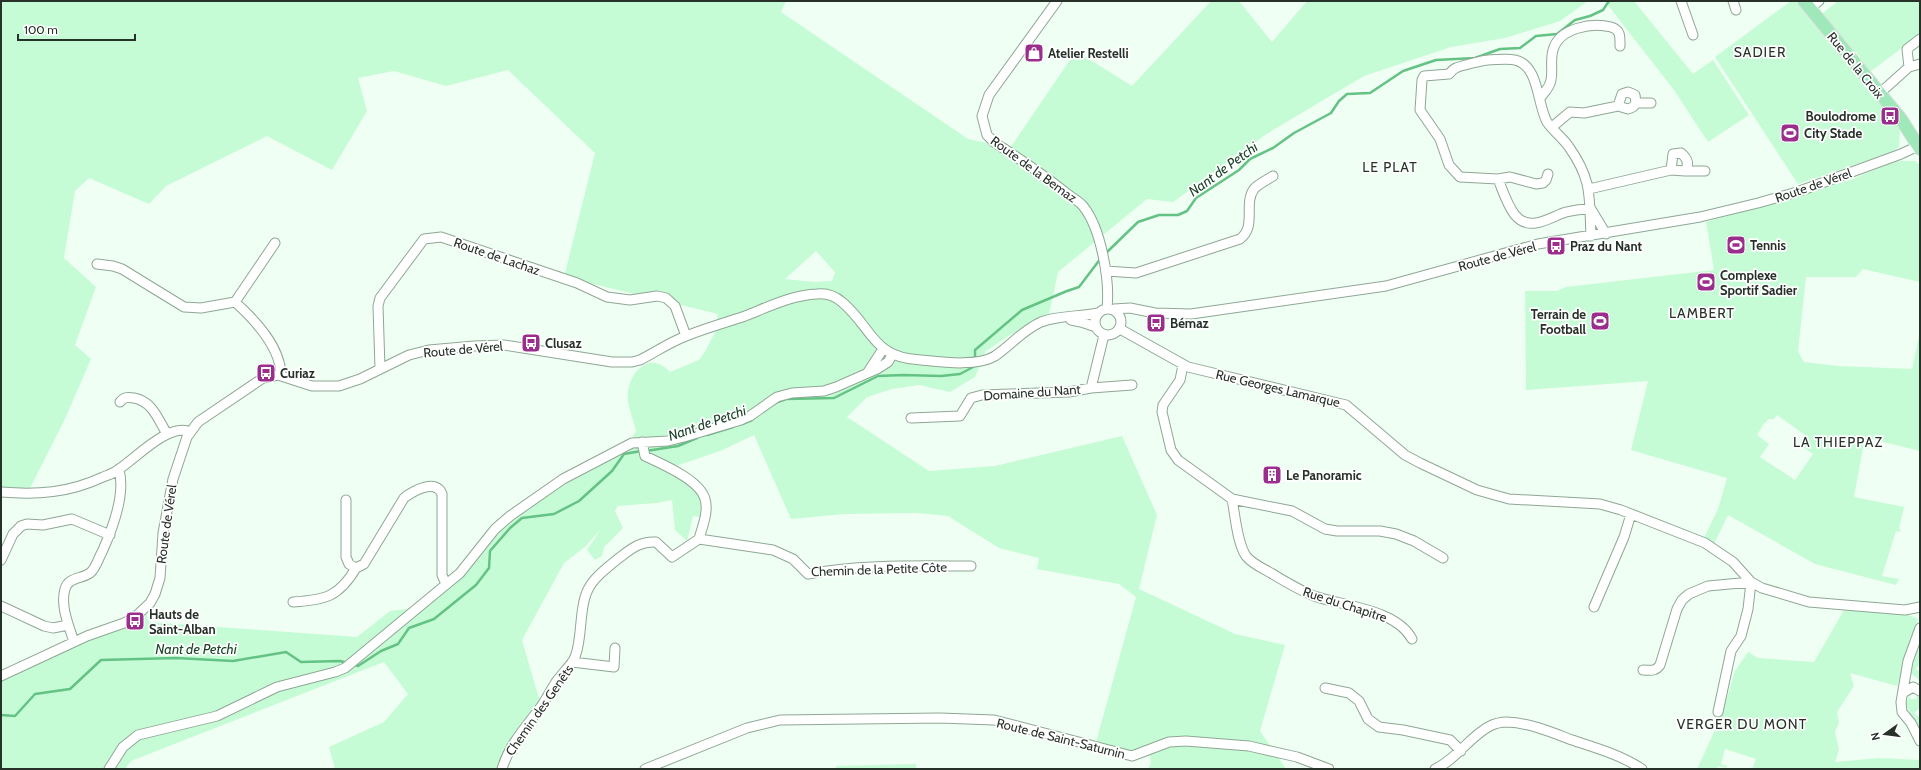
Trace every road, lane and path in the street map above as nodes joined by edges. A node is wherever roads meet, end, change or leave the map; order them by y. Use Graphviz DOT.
graph roads {
  1 [pos="1057,1"];
  2 [pos="1681,1"];
  3 [pos="1811,3"];
  4 [pos="1693,35"];
  5 [pos="1920,39"];
  6 [pos="1620,46"];
  7 [pos="1920,64"];
  8 [pos="1909,67"];
  9 [pos="1880,93"];
  10 [pos="1540,98"];
  11 [pos="1636,103"];
  12 [pos="1651,103"];
  13 [pos="1618,106"];
  14 [pos="1552,127"];
  15 [pos="1919,148"];
  16 [pos="1671,170"];
  17 [pos="1685,171"];
  18 [pos="1705,171"];
  19 [pos="1548,174"];
  20 [pos="1272,176"];
  21 [pos="1498,178"];
  22 [pos="1589,189"];
  23 [pos="1591,209"];
  24 [pos="1606,234"];
  25 [pos="1591,236"];
  26 [pos="275,243"];
  27 [pos="97,264"];
  28 [pos="1106,271"];
  29 [pos="235,302"];
  30 [pos="1110,309"];
  31 [pos="1139,311"];
  32 [pos="1098,313"];
  33 [pos="1054,319"];
  34 [pos="1121,325"];
  35 [pos="1096,327"];
  36 [pos="1104,335"];
  37 [pos="686,336"];
  38 [pos="884,349"];
  39 [pos="892,355"];
  40 [pos="1183,365"];
  41 [pos="380,368"];
  42 [pos="867,373"];
  43 [pos="281,376"];
  44 [pos="1132,385"];
  45 [pos="1091,388"];
  46 [pos="120,402"];
  47 [pos="911,418"];
  48 [pos="190,432"];
  49 [pos="167,434"];
  50 [pos="644,449"];
  51 [pos="119,470"];
  52 [pos="1,492"];
  53 [pos="1232,499"];
  54 [pos="346,500"];
  55 [pos="1631,514"];
  56 [pos="110,535"];
  57 [pos="699,539"];
  58 [pos="1443,558"];
  59 [pos="1,560"];
  60 [pos="971,566"];
  61 [pos="356,568"];
  62 [pos="1751,582"];
  63 [pos="446,584"];
  64 [pos="293,602"];
  65 [pos="1,606"];
  66 [pos="1920,607"];
  67 [pos="1594,608"];
  68 [pos="68,625"];
  69 [pos="1920,628"];
  70 [pos="1412,639"];
  71 [pos="74,642"];
  72 [pos="615,648"];
  73 [pos="572,662"];
  74 [pos="1642,670"];
  75 [pos="1,676"];
  76 [pos="1326,688"];
  77 [pos="1920,691"];
  78 [pos="1903,693"];
  79 [pos="1718,712"];
  80 [pos="1920,741"];
  81 [pos="1461,751"];
  82 [pos="109,769"];
  83 [pos="502,769"];
  84 [pos="644,769"];
  85 [pos="1329,769"];
  86 [pos="1435,769"];
  87 [pos="1642,769"];
  1 -- 28 [label="street, Route de la Bemaz"];
  2 -- 4 [label="street"];
  3 -- 9 [label="main road, Rue de la Croix"];
  5 -- 8 [label="street"];
  6 -- 10 [label="street"];
  7 -- 8 [label="street"];
  8 -- 9 [label="street"];
  9 -- 15 [label="main road, Rue de la Croix"];
  10 -- 14 [label="street"];
  10 -- 21 [label="street"];
  11 -- 12 [label="street"];
  11 -- 13 [label="street"];
  11 -- 13 [label="street"];
  13 -- 14 [label="street"];
  14 -- 22 [label="street"];
  15 -- 24 [label="street, Route de Vérel"];
  16 -- 17 [label="street"];
  16 -- 17 [label="street"];
  16 -- 22 [label="street"];
  17 -- 18 [label="street"];
  19 -- 21 [label="street"];
  20 -- 28 [label="street"];
  21 -- 23 [label="street"];
  22 -- 23 [label="street"];
  23 -- 24 [label="street"];
  23 -- 25 [label="street"];
  24 -- 25 [label="street, Route de Vérel"];
  25 -- 31 [label="street, Route de Vérel"];
  26 -- 29 [label="street"];
  27 -- 29 [label="street"];
  28 -- 30 [label="street, Route de la Bemaz"];
  29 -- 43 [label="street"];
  30 -- 31 [label="street, Route de Vérel"];
  30 -- 32 [label="street"];
  30 -- 34 [label="street"];
  31 -- 34 [label="street"];
  32 -- 33 [label="street, Route de Vérel"];
  32 -- 35 [label="street"];
  33 -- 35 [label="street, Route de Vérel"];
  33 -- 39 [label="street, Route de Vérel"];
  34 -- 36 [label="street"];
  34 -- 40 [label="street, Rue Georges Lamarque"];
  35 -- 36 [label="street"];
  36 -- 45 [label="street, Domaine du Nant"];
  37 -- 38 [label="street, Route de Vérel"];
  37 -- 41 [label="street, Route de Vérel"];
  37 -- 41 [label="street, Route de Lachaz"];
  38 -- 39 [label="street, Route de Vérel"];
  38 -- 42 [label="street"];
  39 -- 42 [label="street"];
  40 -- 53 [label="street"];
  40 -- 55 [label="street, Rue Georges Lamarque"];
  41 -- 43 [label="street, Route de Vérel"];
  42 -- 50 [label="street"];
  43 -- 48 [label="street, Route de Vérel"];
  44 -- 45 [label="street, Domaine du Nant"];
  45 -- 47 [label="street, Domaine du Nant"];
  46 -- 49 [label="street"];
  48 -- 49 [label="street"];
  48 -- 71 [label="street, Route de Vérel"];
  49 -- 51 [label="street"];
  50 -- 57 [label="street"];
  50 -- 63 [label="street"];
  51 -- 52 [label="street"];
  51 -- 56 [label="street"];
  53 -- 58 [label="street"];
  53 -- 70 [label="street, Rue du Chapitre"];
  54 -- 61 [label="street"];
  55 -- 62 [label="street, Rue Georges Lamarque"];
  55 -- 67 [label="street"];
  56 -- 59 [label="street"];
  56 -- 68 [label="street"];
  57 -- 60 [label="street, Chemin de la Petite Côte"];
  57 -- 73 [label="street, Chemin des Genêts"];
  61 -- 63 [label="street"];
  61 -- 64 [label="street"];
  62 -- 66 [label="street, Rue Georges Lamarque"];
  62 -- 74 [label="street"];
  62 -- 79 [label="street"];
  63 -- 82 [label="street"];
  65 -- 68 [label="street"];
  68 -- 71 [label="street"];
  69 -- 78 [label="street"];
  71 -- 75 [label="street, Route de Vérel"];
  72 -- 73 [label="street"];
  73 -- 83 [label="street, Chemin des Genêts"];
  76 -- 81 [label="street"];
  77 -- 78 [label="street"];
  78 -- 80 [label="street"];
  81 -- 86 [label="street"];
  81 -- 87 [label="street"];
  84 -- 85 [label="street, Route de Saint-Saturnin"];
}
